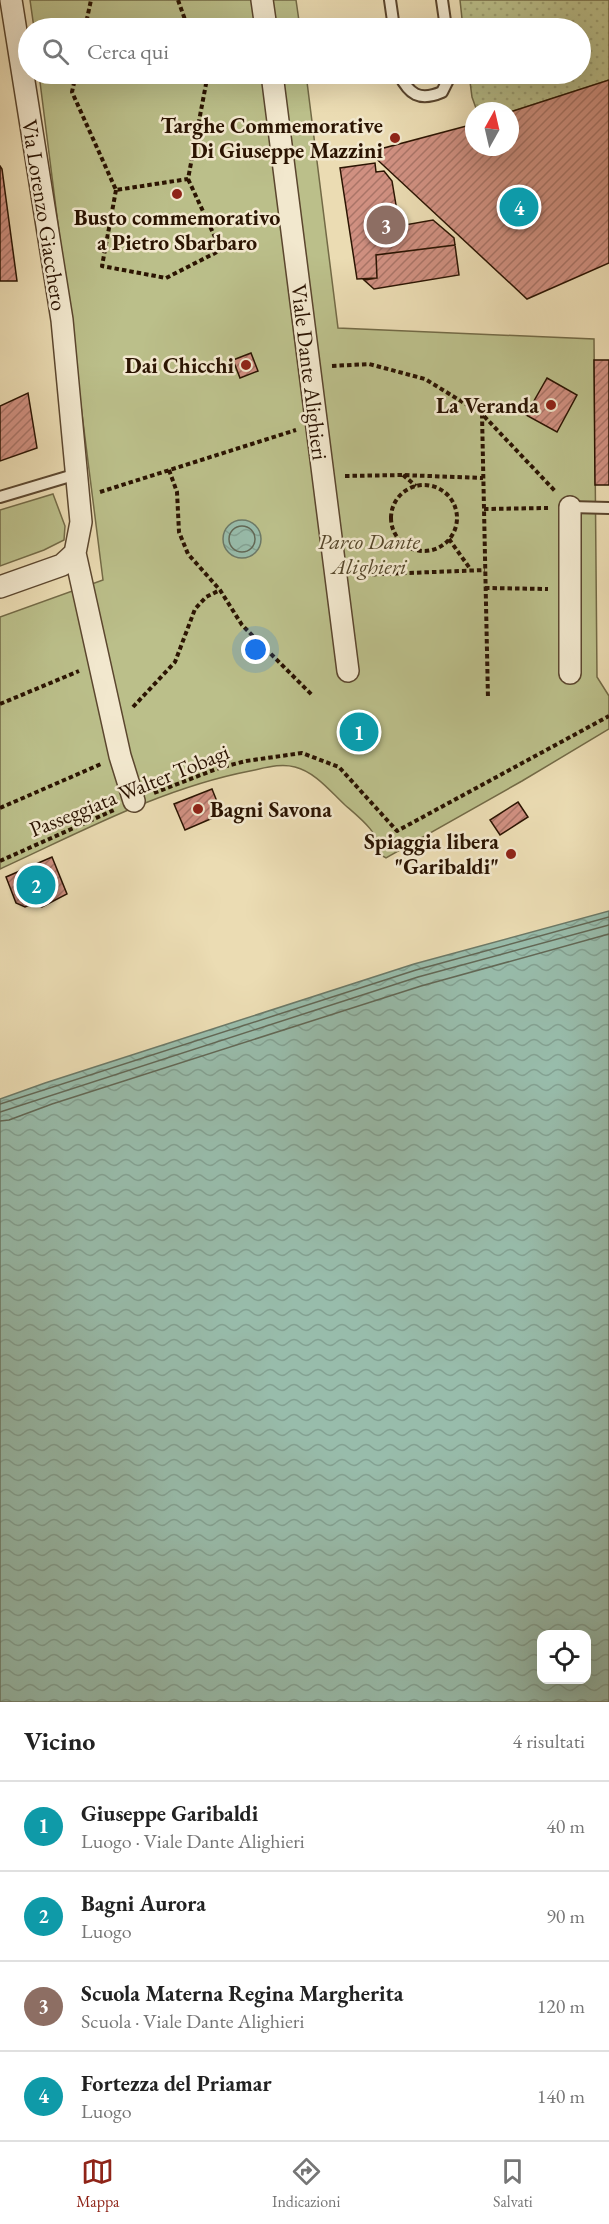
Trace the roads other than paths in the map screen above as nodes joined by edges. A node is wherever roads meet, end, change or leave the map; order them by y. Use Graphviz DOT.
graph roads {
  1 [pos="11,0"];
  2 [pos="262,0"];
  3 [pos="390,0"];
  4 [pos="442,0"];
  5 [pos="265,18"];
  6 [pos="393,18"];
  7 [pos="445,18"];
  8 [pos="18,44"];
  9 [pos="24,84"];
  10 [pos="273,84"];
  11 [pos="404,84"];
  12 [pos="446,84"];
  13 [pos="77,474"];
  14 [pos="0,496"];
  15 [pos="570,507"];
  16 [pos="609,508"];
  17 [pos="75,553"];
  18 [pos="0,587"];
  19 [pos="348,671"];
  20 [pos="570,673"];
  21 [pos="134,801"];
  1 -- 8 [label="street, Via Lorenzo Giacchero"];
  2 -- 5 [label="street"];
  3 -- 6 [label="lane"];
  4 -- 7 [label="lane"];
  9 -- 13 [label="street, Via Lorenzo Giacchero"];
  10 -- 19 [label="street, Viale Dante Alighieri"];
  11 -- 12 [label="lane"];
  13 -- 14 [label="lane"];
  13 -- 17 [label="street, Via Lorenzo Giacchero"];
  15 -- 16 [label="lane"];
  15 -- 20 [label="street"];
  17 -- 18 [label="street"];
  17 -- 21 [label="street"];
}
